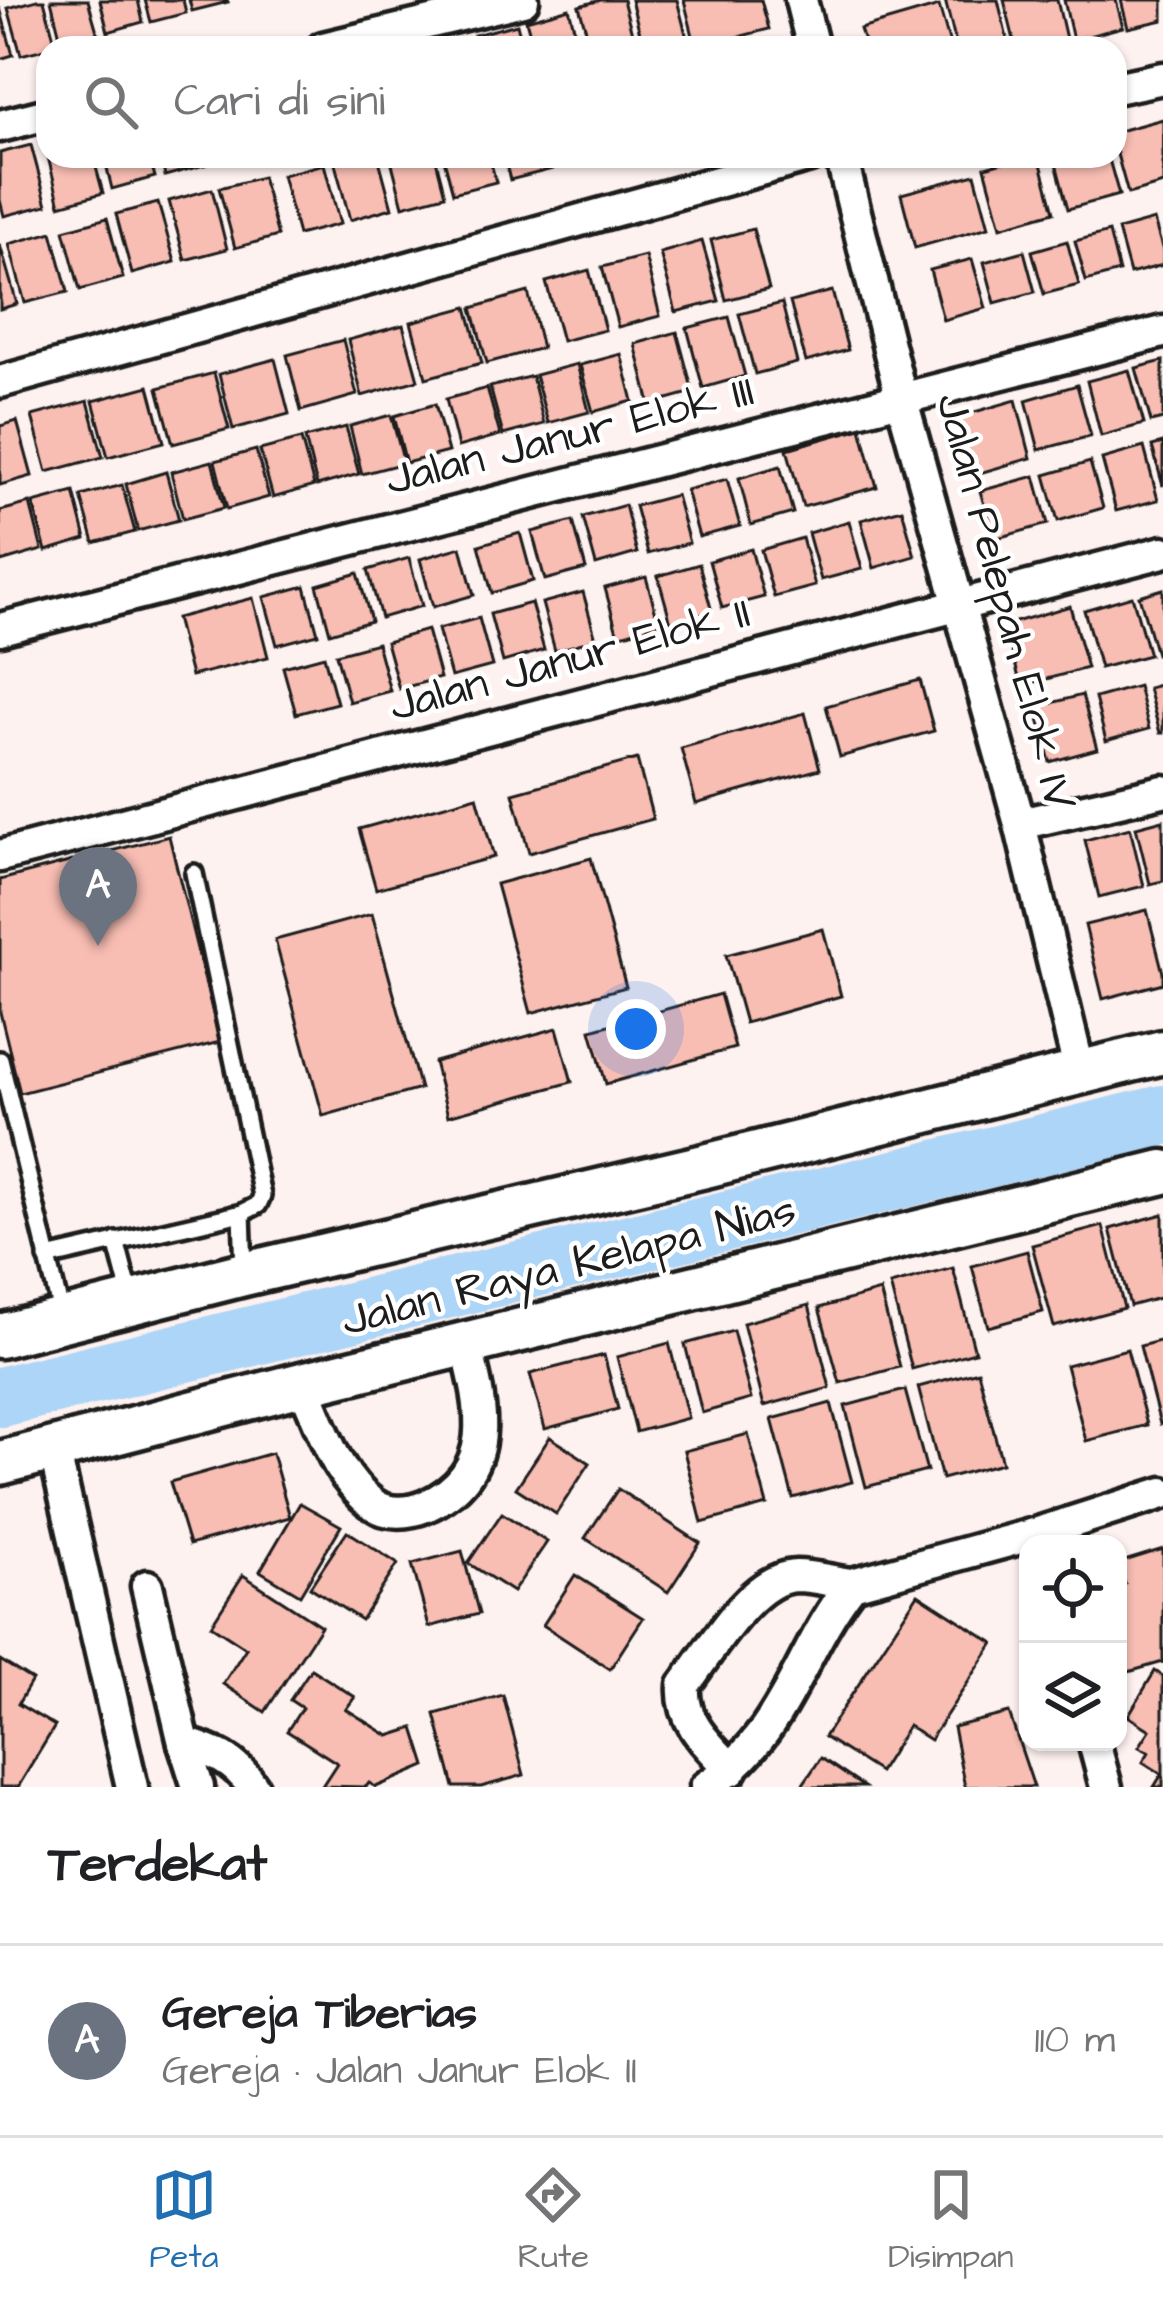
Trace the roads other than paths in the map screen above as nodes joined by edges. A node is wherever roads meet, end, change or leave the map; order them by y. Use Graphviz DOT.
graph roads {
  1 [pos="523,0"];
  2 [pos="801,0"];
  3 [pos="373,36"];
  4 [pos="810,36"];
  5 [pos="1163,77"];
  6 [pos="1127,85"];
  7 [pos="36,117"];
  8 [pos="0,126"];
  9 [pos="767,168"];
  10 [pos="844,168"];
  11 [pos="1163,332"];
  12 [pos="0,382"];
  13 [pos="902,397"];
  14 [pos="1163,552"];
  15 [pos="960,604"];
  16 [pos="0,628"];
  17 [pos="1163,791"];
  18 [pos="1020,824"];
  19 [pos="0,856"];
  20 [pos="194,873"];
  21 [pos="1163,1052"];
  22 [pos="0,1060"];
  23 [pos="1080,1073"];
  24 [pos="1163,1172"];
  25 [pos="242,1213"];
  26 [pos="116,1241"];
  27 [pos="47,1258"];
  28 [pos="244,1274"];
  29 [pos="132,1302"];
  30 [pos="63,1318"];
  31 [pos="1,1330"];
  32 [pos="466,1344"];
  33 [pos="302,1384"];
  34 [pos="54,1449"];
  35 [pos="0,1462"];
  36 [pos="1163,1493"];
  37 [pos="1048,1535"];
  38 [pos="1019,1543"];
  39 [pos="852,1584"];
  40 [pos="147,1586"];
  41 [pos="184,1743"];
  42 [pos="1096,1751"];
  43 [pos="719,1779"];
  44 [pos="132,1787"];
  45 [pos="198,1787"];
  46 [pos="253,1787"];
  47 [pos="1106,1787"];
  1 -- 3 [label="street"];
  2 -- 4 [label="street"];
  5 -- 6 [label="street"];
  7 -- 8 [label="street"];
  9 -- 12 [label="street"];
  10 -- 13 [label="street, Jalan Pelepah Elok IV"];
  11 -- 13 [label="street, Jalan Janur Elok III"];
  13 -- 15 [label="street, Jalan Pelepah Elok IV"];
  13 -- 16 [label="street, Jalan Janur Elok III"];
  14 -- 15 [label="street, Jalan Janur Elok II"];
  15 -- 18 [label="street, Jalan Pelepah Elok IV"];
  15 -- 19 [label="street, Jalan Janur Elok II"];
  17 -- 18 [label="street"];
  18 -- 23 [label="street, Jalan Pelepah Elok IV"];
  20 -- 25 [label="lane"];
  21 -- 23 [label="main road, Jalan Raya Kelapa Nias"];
  22 -- 27 [label="lane"];
  23 -- 28 [label="main road, Jalan Raya Kelapa Nias"];
  24 -- 32 [label="main road, Jalan Raya Kelapa Nias"];
  25 -- 26 [label="lane"];
  25 -- 28 [label="lane"];
  26 -- 27 [label="lane"];
  26 -- 29 [label="lane"];
  27 -- 30 [label="lane"];
  28 -- 29 [label="main road, Jalan Raya Kelapa Nias"];
  29 -- 30 [label="main road, Jalan Raya Kelapa Nias"];
  30 -- 31 [label="main road, Jalan Raya Kelapa Nias"];
  32 -- 33 [label="main road, Jalan Raya Kelapa Nias"];
  32 -- 33 [label="street"];
  33 -- 34 [label="main road, Jalan Raya Kelapa Nias"];
  34 -- 35 [label="main road, Jalan Raya Kelapa Nias"];
  34 -- 44 [label="street"];
  36 -- 37 [label="street"];
  38 -- 39 [label="street"];
  39 -- 43 [label="street"];
  39 -- 43 [label="street"];
  40 -- 41 [label="street"];
  41 -- 45 [label="street"];
  41 -- 46 [label="street"];
  42 -- 47 [label="street"];
}
